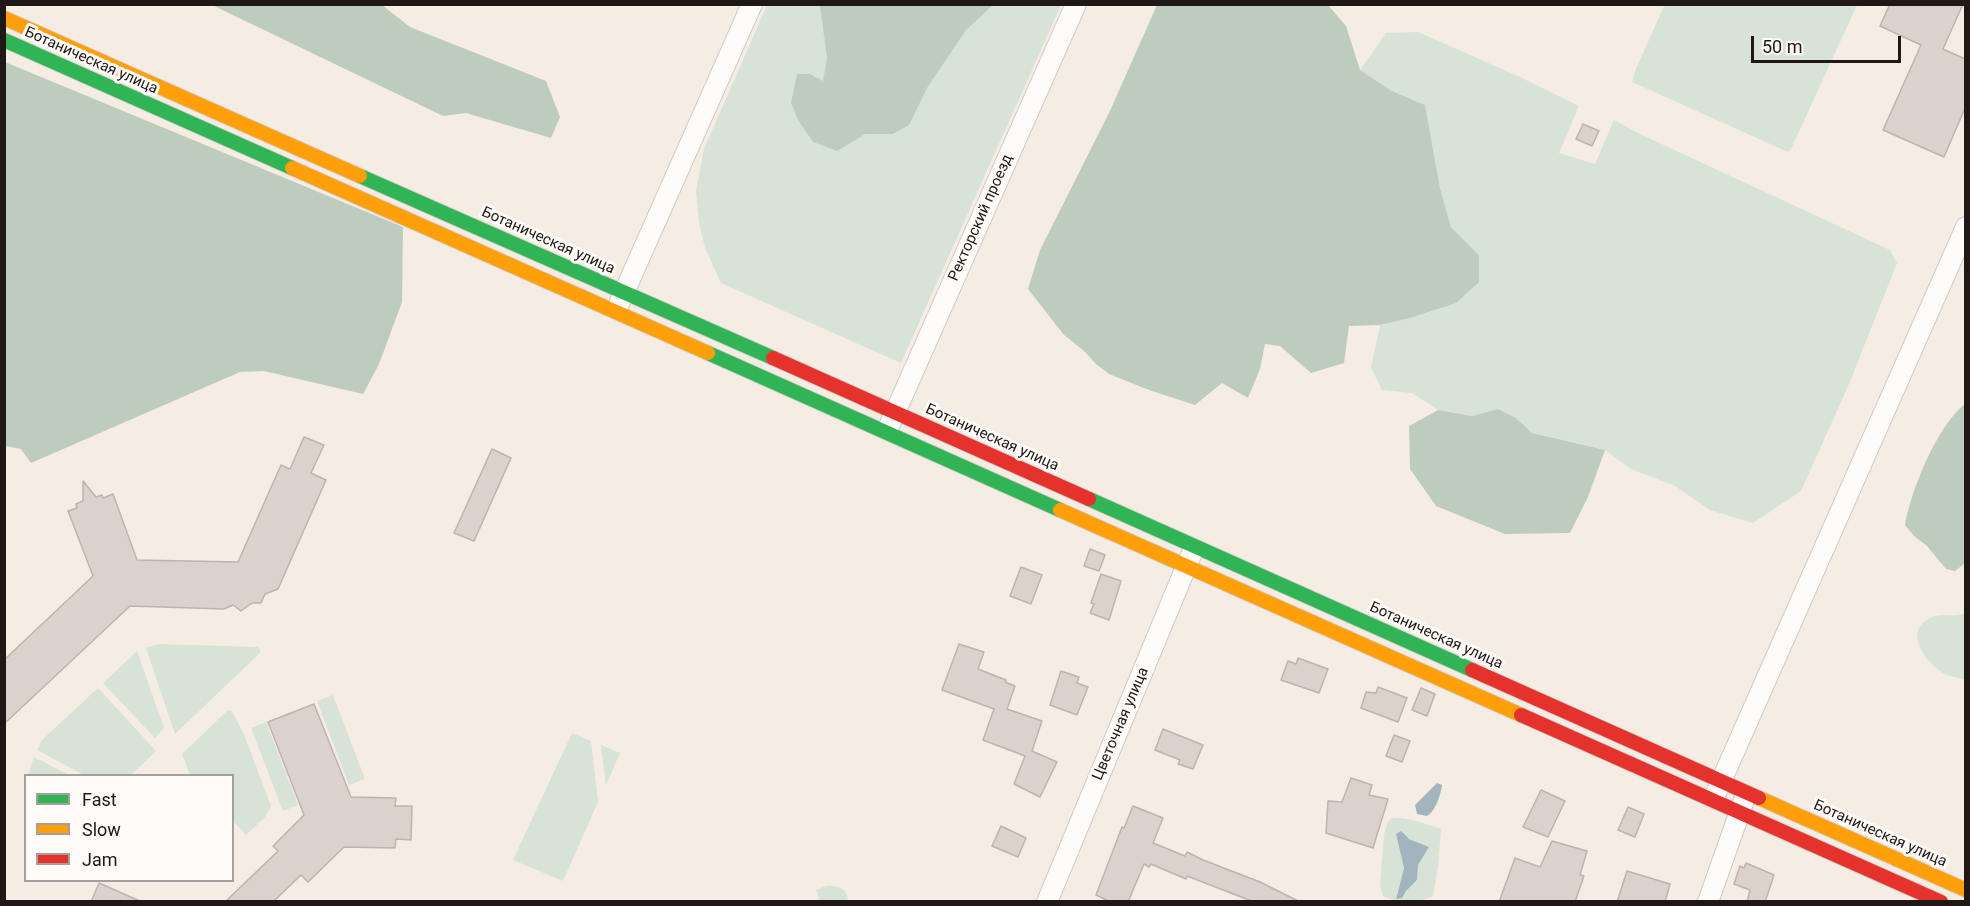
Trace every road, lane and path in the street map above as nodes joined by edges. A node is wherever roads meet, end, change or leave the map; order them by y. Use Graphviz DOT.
graph roads {
  1 [pos="752,4"];
  2 [pos="1076,4"];
  3 [pos="4,18"];
  4 [pos="4,40"];
  5 [pos="1965,227"];
  6 [pos="624,292"];
  7 [pos="615,312"];
  8 [pos="895,413"];
  9 [pos="886,432"];
  10 [pos="1195,546"];
  11 [pos="1186,565"];
  12 [pos="1721,781"];
  13 [pos="1747,792"];
  14 [pos="1713,800"];
  15 [pos="1739,812"];
  16 [pos="1965,890"];
  17 [pos="1047,902"];
  18 [pos="1708,902"];
  19 [pos="1941,902"];
  1 -- 6 [label="street"];
  2 -- 8 [label="street, Ректорский проезд"];
  3 -- 6 [label="street, Ботаническая улица"];
  4 -- 7 [label="street, Ботаническая улица"];
  5 -- 12 [label="street"];
  6 -- 7 [label="street"];
  6 -- 8 [label="street, Ботаническая улица"];
  7 -- 9 [label="street, Ботаническая улица"];
  8 -- 9 [label="street, Ректорский проезд"];
  8 -- 10 [label="street, Ботаническая улица"];
  9 -- 11 [label="street, Ботаническая улица"];
  10 -- 11 [label="street, Цветочная улица"];
  10 -- 12 [label="street, Ботаническая улица"];
  11 -- 14 [label="street, Ботаническая улица"];
  11 -- 17 [label="street, Цветочная улица"];
  12 -- 13 [label="street, Ботаническая улица"];
  12 -- 14 [label="street"];
  13 -- 15 [label="street"];
  13 -- 16 [label="street, Ботаническая улица"];
  14 -- 15 [label="street, Ботаническая улица"];
  15 -- 18 [label="street"];
  15 -- 19 [label="street, Ботаническая улица"];
}
